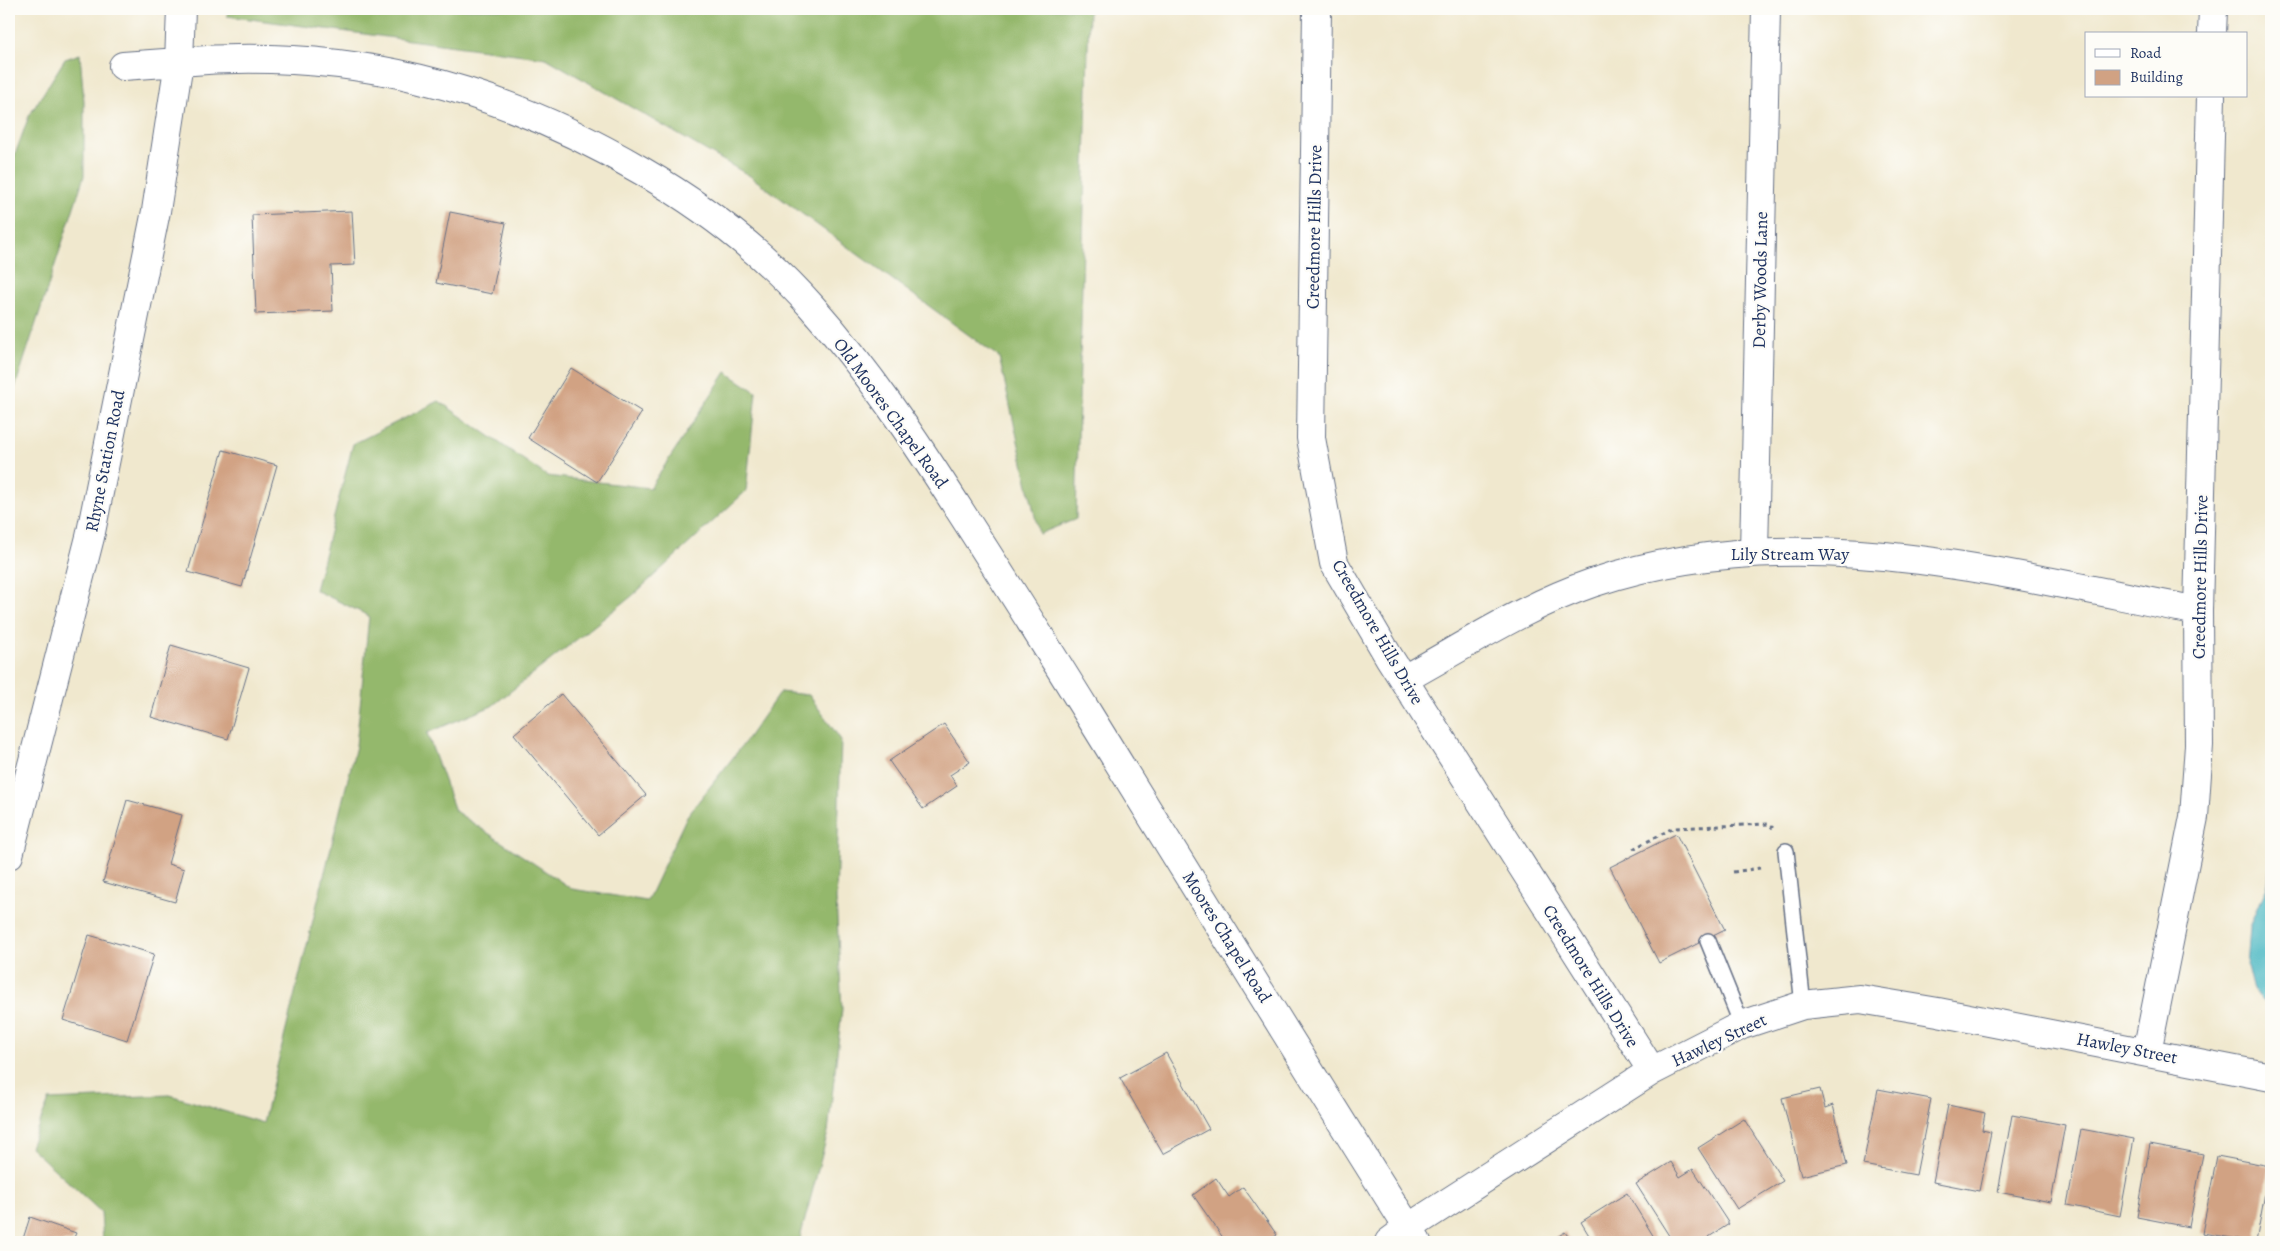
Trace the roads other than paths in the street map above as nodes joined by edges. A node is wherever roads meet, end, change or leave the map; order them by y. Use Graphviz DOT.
graph roads {
  1 [pos="181,9"];
  2 [pos="1317,9"];
  3 [pos="1766,9"];
  4 [pos="2213,9"];
  5 [pos="2212,32"];
  6 [pos="179,62"];
  7 [pos="123,66"];
  8 [pos="2211,98"];
  9 [pos="1754,552"];
  10 [pos="2198,610"];
  11 [pos="1037,631"];
  12 [pos="1404,679"];
  13 [pos="1786,851"];
  14 [pos="9,855"];
  15 [pos="1708,941"];
  16 [pos="1803,1005"];
  17 [pos="1742,1025"];
  18 [pos="2147,1052"];
  19 [pos="1652,1071"];
  20 [pos="2271,1077"];
  21 [pos="1405,1238"];
  1 -- 6 [label="street, Rhyne Station Road"];
  2 -- 12 [label="street, Creedmore Hills Drive"];
  3 -- 9 [label="street, Derby Woods Lane"];
  4 -- 5 [label="street"];
  6 -- 7 [label="street, Old Moores Chapel Road"];
  6 -- 11 [label="street, Old Moores Chapel Road"];
  6 -- 14 [label="street, Rhyne Station Road"];
  8 -- 10 [label="street, Creedmore Hills Drive"];
  9 -- 10 [label="street, Lily Stream Way"];
  9 -- 12 [label="street, Lily Stream Way"];
  10 -- 18 [label="street, Creedmore Hills Drive"];
  11 -- 21 [label="street, Moores Chapel Road"];
  12 -- 19 [label="street, Creedmore Hills Drive"];
  13 -- 16 [label="lane"];
  15 -- 17 [label="lane"];
  16 -- 17 [label="street, Hawley Street"];
  16 -- 18 [label="street, Hawley Street"];
  17 -- 19 [label="street, Hawley Street"];
  18 -- 20 [label="street, Hawley Street"];
  19 -- 21 [label="street, Hawley Street"];
}
